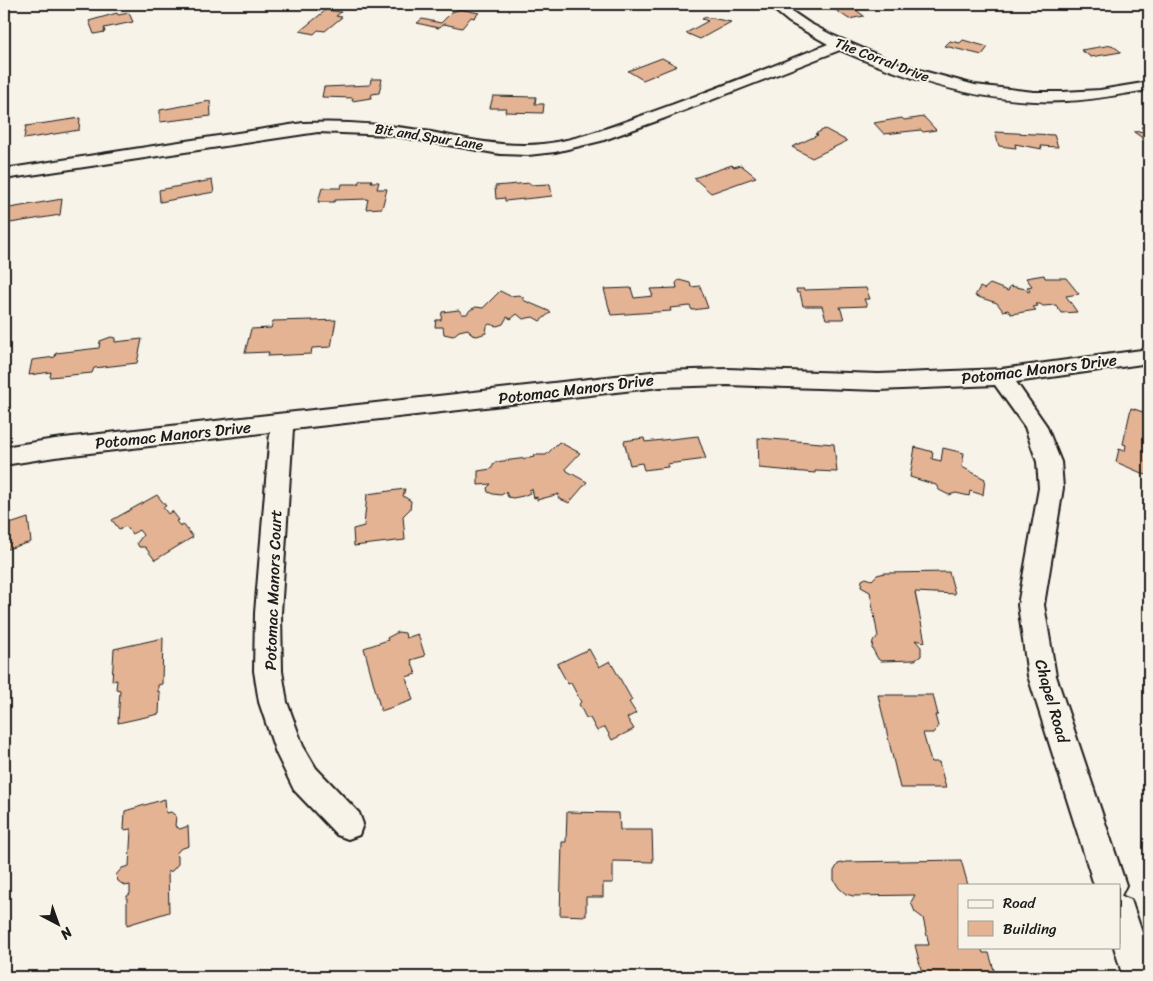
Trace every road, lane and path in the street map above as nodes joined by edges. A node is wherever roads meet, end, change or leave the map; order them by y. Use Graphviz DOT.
graph roads {
  1 [pos="773,4"];
  2 [pos="839,45"];
  3 [pos="1149,86"];
  4 [pos="4,174"];
  5 [pos="1149,356"];
  6 [pos="1001,377"];
  7 [pos="282,423"];
  8 [pos="4,456"];
  9 [pos="348,824"];
  10 [pos="1110,884"];
  11 [pos="1120,915"];
  12 [pos="1140,977"];
  1 -- 2 [label="street, The Corral Drive"];
  2 -- 3 [label="street, The Corral Drive"];
  2 -- 4 [label="street, Bit and Spur Lane"];
  5 -- 6 [label="street, Potomac Manors Drive"];
  6 -- 7 [label="street, Potomac Manors Drive"];
  6 -- 10 [label="street, Chapel Road"];
  7 -- 8 [label="street, Potomac Manors Drive"];
  7 -- 9 [label="street, Potomac Manors Court"];
  11 -- 12 [label="street"];
}
